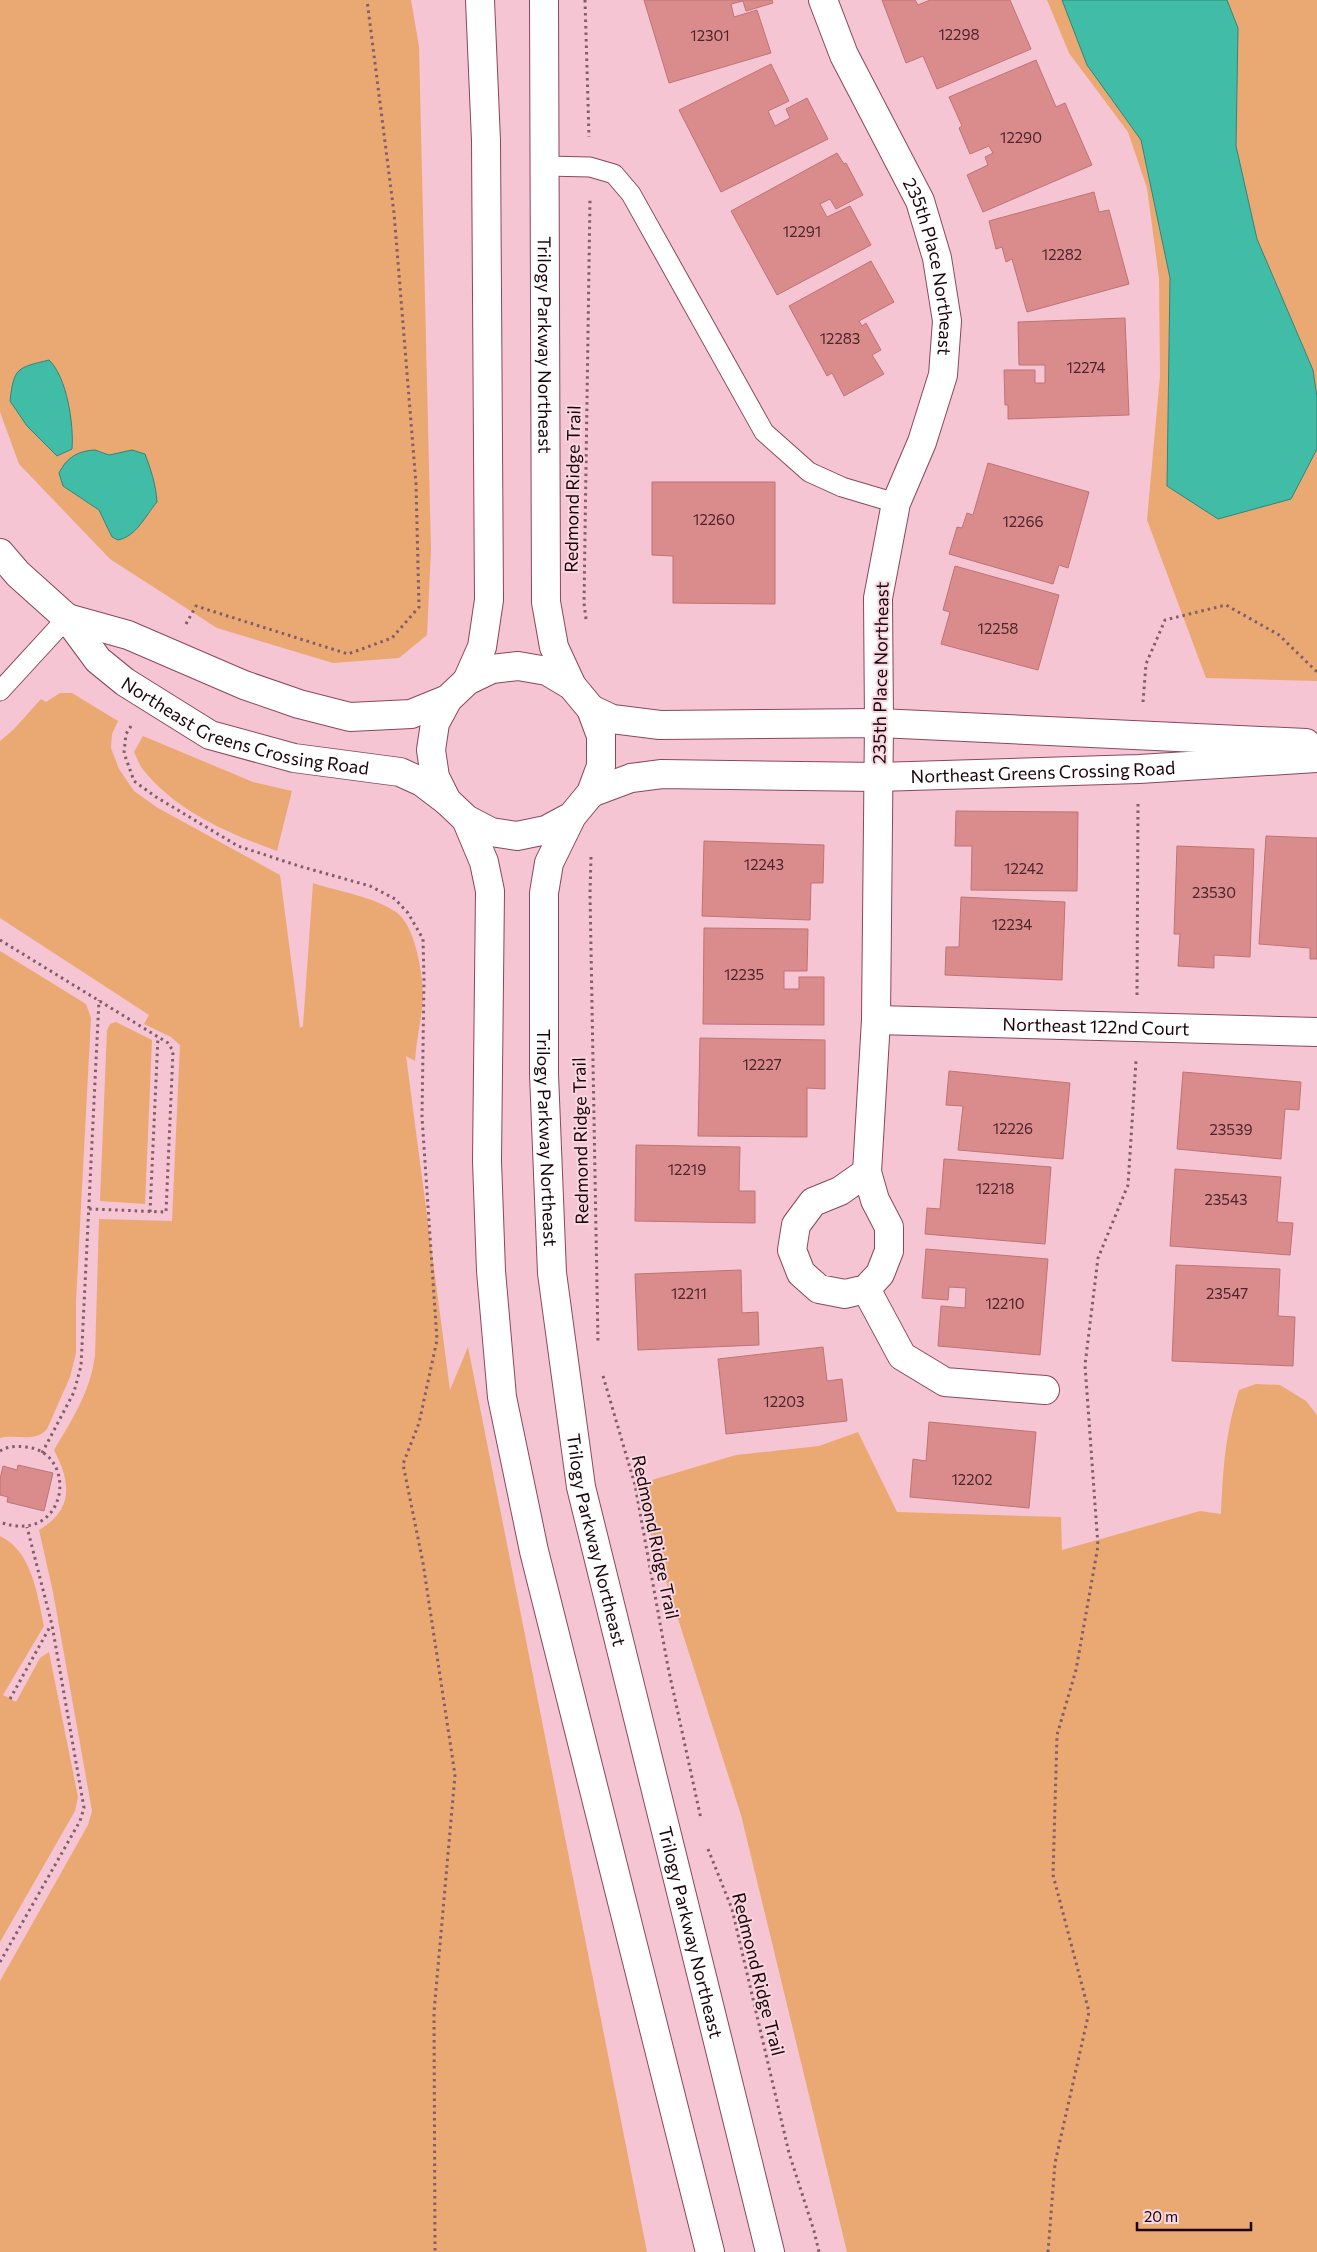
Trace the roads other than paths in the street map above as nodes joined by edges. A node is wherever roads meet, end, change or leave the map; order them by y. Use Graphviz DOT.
graph roads {
  1 [pos="480,0"];
  2 [pos="544,0"];
  3 [pos="823,0"];
  4 [pos="546,166"];
  5 [pos="896,503"];
  6 [pos="0,553"];
  7 [pos="67,618"];
  8 [pos="467,681"];
  9 [pos="572,686"];
  10 [pos="0,691"];
  11 [pos="448,699"];
  12 [pos="591,708"];
  13 [pos="879,723"];
  14 [pos="1317,744"];
  15 [pos="1317,758"];
  16 [pos="878,776"];
  17 [pos="591,793"];
  18 [pos="447,801"];
  19 [pos="572,816"];
  20 [pos="466,820"];
  21 [pos="876,1020"];
  22 [pos="1317,1032"];
  23 [pos="867,1172"];
  24 [pos="866,1289"];
  25 [pos="1045,1390"];
  26 [pos="710,2252"];
  27 [pos="770,2252"];
  1 -- 8 [label="street"];
  2 -- 4 [label="street, Trilogy Parkway Northeast"];
  3 -- 5 [label="street, 235th Place Northeast"];
  4 -- 5 [label="lane"];
  4 -- 9 [label="street, Trilogy Parkway Northeast"];
  5 -- 13 [label="street, 235th Place Northeast"];
  6 -- 7 [label="street, Northeast Greens Crossing Road"];
  7 -- 10 [label="lane"];
  7 -- 11 [label="street, Northeast Greens Crossing Road"];
  7 -- 18 [label="street, Northeast Greens Crossing Road"];
  8 -- 9 [label="street"];
  8 -- 11 [label="street"];
  9 -- 12 [label="street"];
  11 -- 18 [label="street"];
  12 -- 13 [label="street, Northeast Greens Crossing Road"];
  12 -- 17 [label="street"];
  13 -- 14 [label="street, Northeast Greens Crossing Road"];
  13 -- 16 [label="street, 235th Place Northeast"];
  15 -- 16 [label="street, Northeast Greens Crossing Road"];
  16 -- 17 [label="street, Northeast Greens Crossing Road"];
  16 -- 21 [label="street, 235th Place Northeast"];
  17 -- 19 [label="street"];
  18 -- 20 [label="street"];
  19 -- 20 [label="street"];
  19 -- 27 [label="street, Trilogy Parkway Northeast"];
  20 -- 26 [label="street"];
  21 -- 22 [label="street, Northeast 122nd Court"];
  21 -- 23 [label="street, 235th Place Northeast"];
  23 -- 24 [label="street, 235th Place Northeast"];
  23 -- 24 [label="street"];
  24 -- 25 [label="street"];
}
